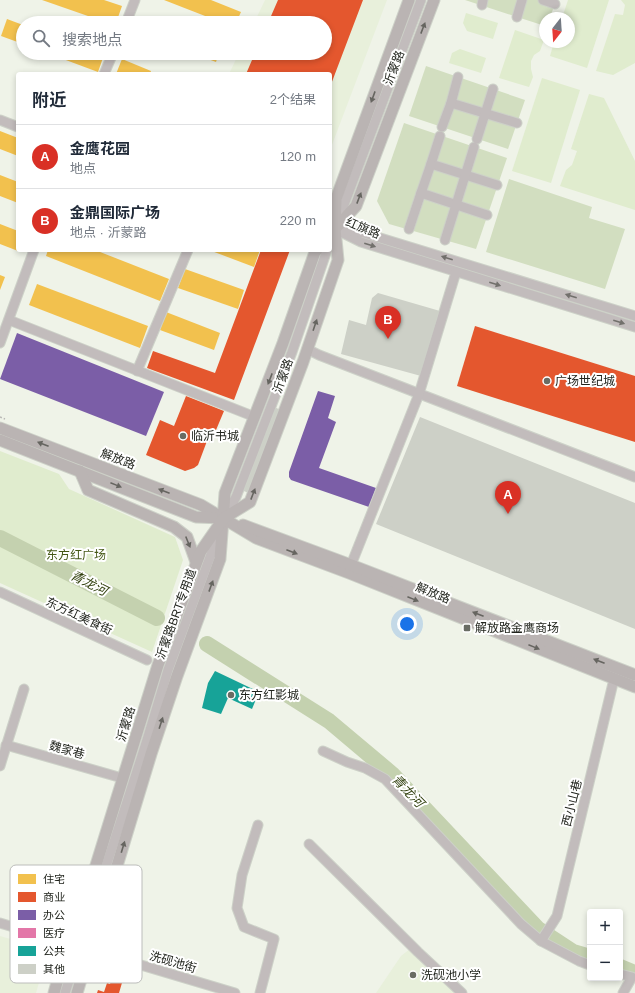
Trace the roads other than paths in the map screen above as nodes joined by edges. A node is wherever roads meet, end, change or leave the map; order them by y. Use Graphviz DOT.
graph roads {
  1 [pos="135,0"];
  2 [pos="409,0"];
  3 [pos="421,0"];
  4 [pos="434,0"];
  5 [pos="522,0"];
  6 [pos="543,0"];
  7 [pos="555,4"];
  8 [pos="129,16"];
  9 [pos="516,17"];
  10 [pos="110,60"];
  11 [pos="105,72"];
  12 [pos="458,78"];
  13 [pos="492,89"];
  14 [pos="451,103"];
  15 [pos="485,113"];
  16 [pos="0,120"];
  17 [pos="516,123"];
  18 [pos="16,126"];
  19 [pos="431,164"];
  20 [pos="465,175"];
  21 [pos="497,185"];
  22 [pos="421,193"];
  23 [pos="455,204"];
  24 [pos="487,215"];
  25 [pos="409,229"];
  26 [pos="333,232"];
  27 [pos="445,240"];
  28 [pos="33,252"];
  29 [pos="187,252"];
  30 [pos="315,252"];
  31 [pos="326,252"];
  32 [pos="456,272"];
  33 [pos="635,316"];
  34 [pos="9,320"];
  35 [pos="635,327"];
  36 [pos="0,343"];
  37 [pos="307,349"];
  38 [pos="137,371"];
  39 [pos="419,394"];
  40 [pos="255,417"];
  41 [pos="0,428"];
  42 [pos="0,440"];
  43 [pos="80,470"];
  44 [pos="635,477"];
  45 [pos="224,518"];
  46 [pos="196,562"];
  47 [pos="351,565"];
  48 [pos="0,592"];
  49 [pos="147,660"];
  50 [pos="635,675"];
  51 [pos="614,679"];
  52 [pos="635,687"];
  53 [pos="24,689"];
  54 [pos="6,745"];
  55 [pos="323,751"];
  56 [pos="0,766"];
  57 [pos="122,778"];
  58 [pos="258,825"];
  59 [pos="309,844"];
  60 [pos="96,865"];
  61 [pos="107,865"];
  62 [pos="117,865"];
  63 [pos="0,923"];
  64 [pos="10,926"];
  65 [pos="544,937"];
  66 [pos="587,964"];
  67 [pos="142,965"];
  68 [pos="623,976"];
  69 [pos="633,981"];
  70 [pos="57,983"];
  71 [pos="68,983"];
  72 [pos="80,983"];
  73 [pos="54,993"];
  74 [pos="65,993"];
  75 [pos="77,993"];
  76 [pos="235,993"];
  77 [pos="260,993"];
  78 [pos="462,993"];
  79 [pos="624,993"];
  1 -- 8 [label="street"];
  2 -- 26 [label="main road, 沂蒙路, one-way"];
  3 -- 26 [label="street"];
  26 -- 4 [label="main road, 沂蒙路, one-way"];
  5 -- 9 [label="street"];
  6 -- 7 [label="street"];
  10 -- 11 [label="street"];
  12 -- 14 [label="street"];
  13 -- 15 [label="street"];
  14 -- 15 [label="street"];
  14 -- 19 [label="street"];
  15 -- 17 [label="street"];
  15 -- 20 [label="street"];
  16 -- 18 [label="street"];
  19 -- 20 [label="street"];
  19 -- 22 [label="street"];
  20 -- 21 [label="street"];
  20 -- 23 [label="street"];
  22 -- 23 [label="street"];
  22 -- 25 [label="street"];
  23 -- 24 [label="street"];
  23 -- 27 [label="street"];
  26 -- 32 [label="street, 红旗路, one-way"];
  33 -- 26 [label="street, 红旗路, one-way"];
  37 -- 26 [label="main road, 沂蒙路, one-way"];
  28 -- 34 [label="street"];
  29 -- 38 [label="street"];
  30 -- 40 [label="main road, 沂蒙路, one-way"];
  31 -- 45 [label="street, 沂蒙路BRT专用道"];
  32 -- 35 [label="street, 红旗路, one-way"];
  32 -- 39 [label="street"];
  34 -- 36 [label="street"];
  34 -- 38 [label="street"];
  37 -- 39 [label="street"];
  45 -- 37 [label="main road, 沂蒙路, one-way"];
  38 -- 40 [label="street"];
  39 -- 44 [label="street"];
  39 -- 47 [label="street"];
  40 -- 45 [label="main road, 沂蒙路"];
  45 -- 41 [label="main road, 解放路, one-way"];
  42 -- 43 [label="main road, 解放路"];
  43 -- 45 [label="main road, 解放路, one-way"];
  43 -- 46 [label="main road, one-way"];
  45 -- 46 [label="main road, 沂蒙路"];
  45 -- 47 [label="main road, 解放路"];
  45 -- 51 [label="main road, 解放路, one-way"];
  45 -- 61 [label="street, 沂蒙路BRT专用道"];
  62 -- 45 [label="main road, 沂蒙路, one-way"];
  46 -- 57 [label="main road, 沂蒙路"];
  50 -- 47 [label="main road, 解放路, one-way"];
  48 -- 49 [label="street, 东方红美食街"];
  51 -- 52 [label="main road, 解放路"];
  51 -- 65 [label="street, 西小山巷"];
  53 -- 54 [label="street"];
  54 -- 56 [label="street"];
  54 -- 57 [label="street, 魏家巷"];
  55 -- 65 [label="street"];
  57 -- 60 [label="main road, 沂蒙路"];
  58 -- 77 [label="street"];
  59 -- 78 [label="street"];
  63 -- 64 [label="street, 洗砚池街"];
  65 -- 66 [label="street"];
  67 -- 76 [label="street, 洗砚池街"];
  68 -- 69 [label="street"];
  69 -- 79 [label="street"];
  70 -- 73 [label="main road, 沂蒙路"];
  71 -- 74 [label="street, 沂蒙路BRT专用道"];
  72 -- 75 [label="main road, 沂蒙路"];
}
